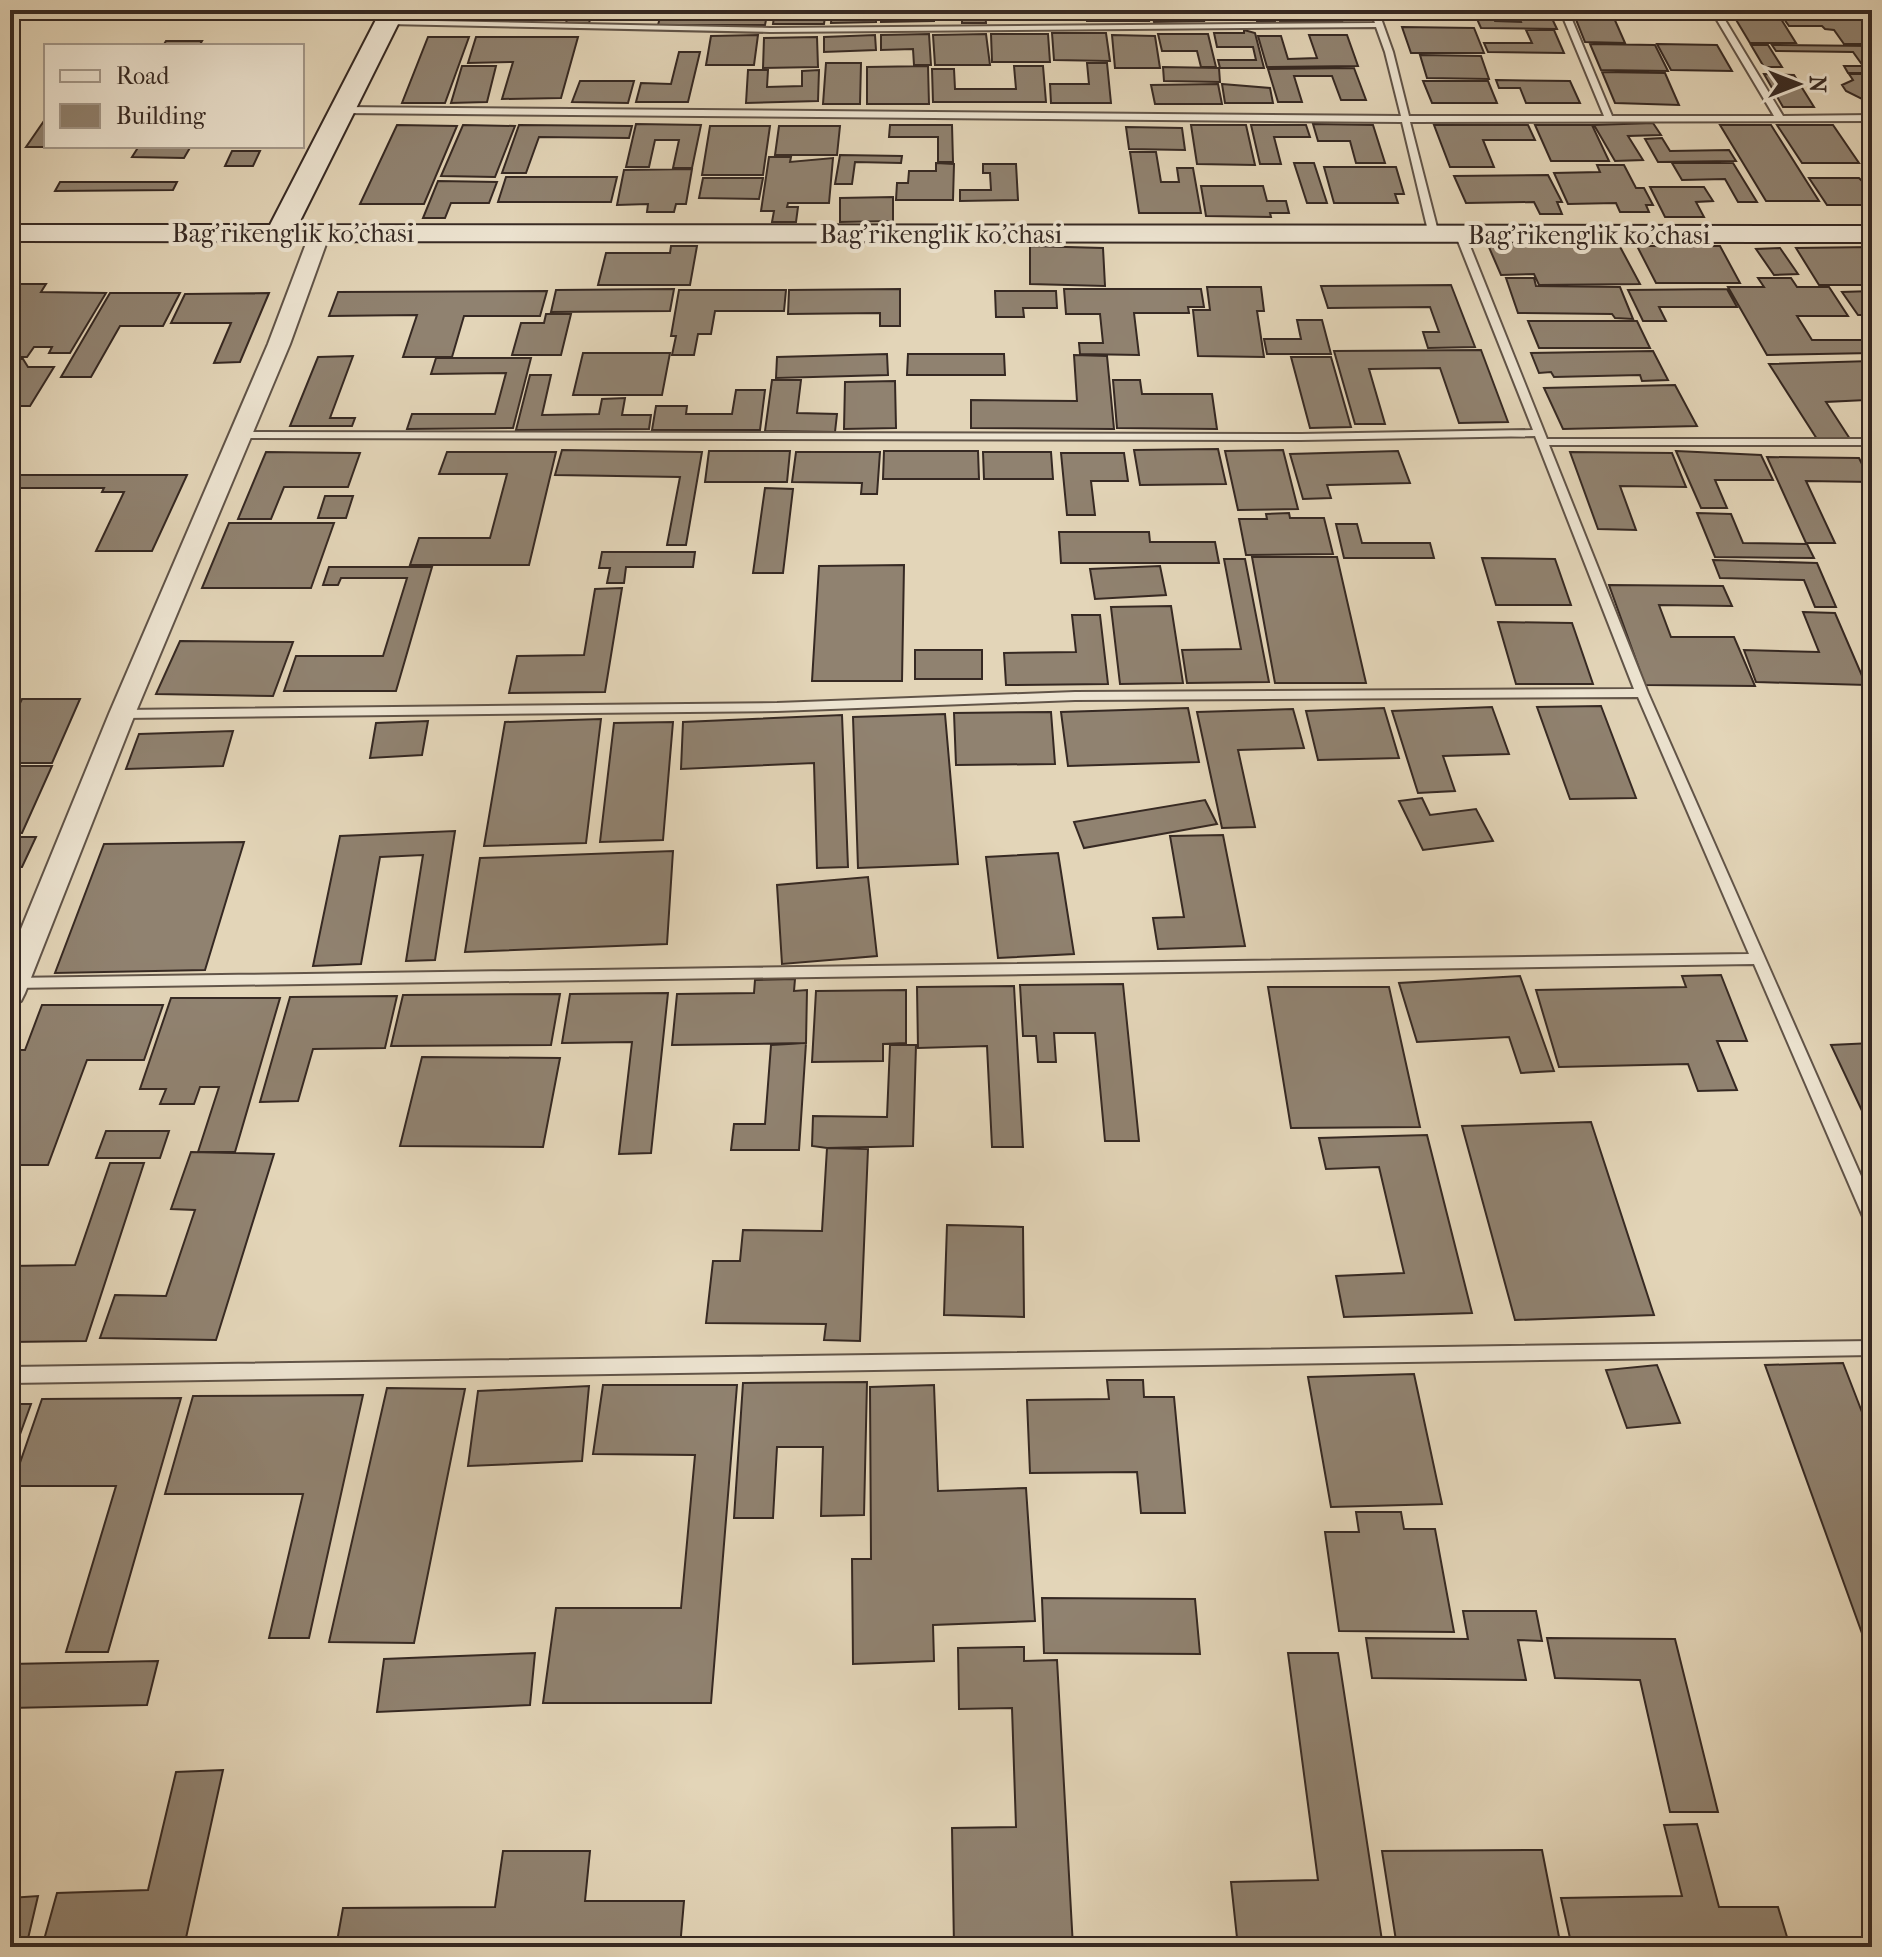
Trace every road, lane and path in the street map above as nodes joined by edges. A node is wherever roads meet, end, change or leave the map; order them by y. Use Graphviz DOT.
graph roads {
  1 [pos="1374,10"];
  2 [pos="1564,10"];
  3 [pos="1715,10"];
  4 [pos="390,16"];
  5 [pos="1378,25"];
  6 [pos="342,110"];
  7 [pos="1780,118"];
  8 [pos="1872,118"];
  9 [pos="1405,119"];
  10 [pos="1609,119"];
  11 [pos="10,233"];
  12 [pos="280,233"];
  13 [pos="320,233"];
  14 [pos="1872,234"];
  15 [pos="1447,236"];
  16 [pos="240,435"];
  17 [pos="1542,438"];
  18 [pos="1872,442"];
  19 [pos="1642,693"];
  20 [pos="122,714"];
  21 [pos="1760,959"];
  22 [pos="11,986"];
  23 [pos="1872,1219"];
  24 [pos="1872,1348"];
  25 [pos="10,1375"];
  1 -- 5 [label="lane"];
  2 -- 10 [label="lane"];
  3 -- 7 [label="lane"];
  4 -- 5 [label="lane"];
  4 -- 6 [label="main road"];
  5 -- 9 [label="lane"];
  6 -- 9 [label="lane"];
  6 -- 12 [label="main road"];
  7 -- 8 [label="lane"];
  7 -- 10 [label="lane"];
  9 -- 10 [label="lane"];
  9 -- 15 [label="lane"];
  11 -- 12 [label="main road, Bag'rikenglik ko'chasi"];
  12 -- 13 [label="main road, Bag'rikenglik ko'chasi"];
  13 -- 15 [label="main road, Bag'rikenglik ko'chasi"];
  13 -- 16 [label="street"];
  14 -- 15 [label="main road, Bag'rikenglik ko'chasi"];
  15 -- 17 [label="lane"];
  16 -- 17 [label="lane"];
  16 -- 20 [label="street"];
  17 -- 18 [label="lane"];
  17 -- 19 [label="lane"];
  19 -- 20 [label="lane"];
  19 -- 21 [label="lane"];
  20 -- 22 [label="street"];
  21 -- 22 [label="lane"];
  21 -- 23 [label="lane"];
  24 -- 25 [label="lane"];
}
